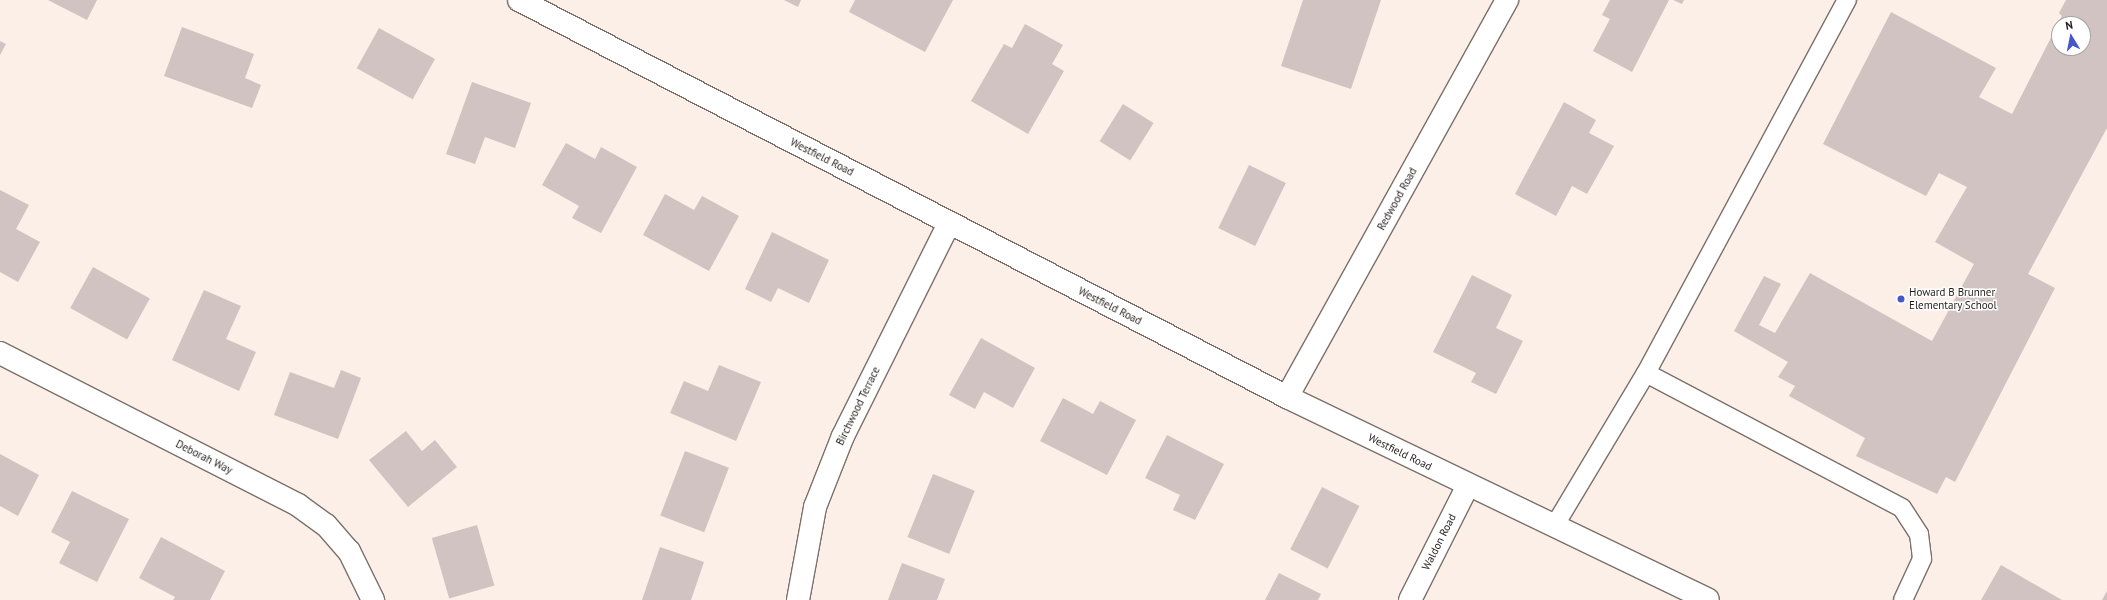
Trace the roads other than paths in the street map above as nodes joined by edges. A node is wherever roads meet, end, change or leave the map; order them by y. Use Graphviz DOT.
graph roads {
  1 [pos="519,0"];
  2 [pos="1507,0"];
  3 [pos="1847,0"];
  4 [pos="949,223"];
  5 [pos="0,353"];
  6 [pos="1646,373"];
  7 [pos="1287,397"];
  8 [pos="1468,484"];
  9 [pos="1555,525"];
  10 [pos="373,600"];
  11 [pos="798,600"];
  12 [pos="1410,600"];
  13 [pos="1708,600"];
  14 [pos="1902,600"];
  1 -- 4 [label="street, Westfield Road"];
  2 -- 7 [label="street, Redwood Road"];
  3 -- 6 [label="lane"];
  4 -- 7 [label="street, Westfield Road"];
  4 -- 11 [label="street, Birchwood Terrace"];
  5 -- 10 [label="street, Deborah Way"];
  6 -- 9 [label="lane"];
  6 -- 14 [label="lane"];
  7 -- 8 [label="street, Westfield Road"];
  8 -- 9 [label="street, Westfield Road"];
  8 -- 12 [label="street, Waldon Road"];
  9 -- 13 [label="street, Westfield Road"];
}
